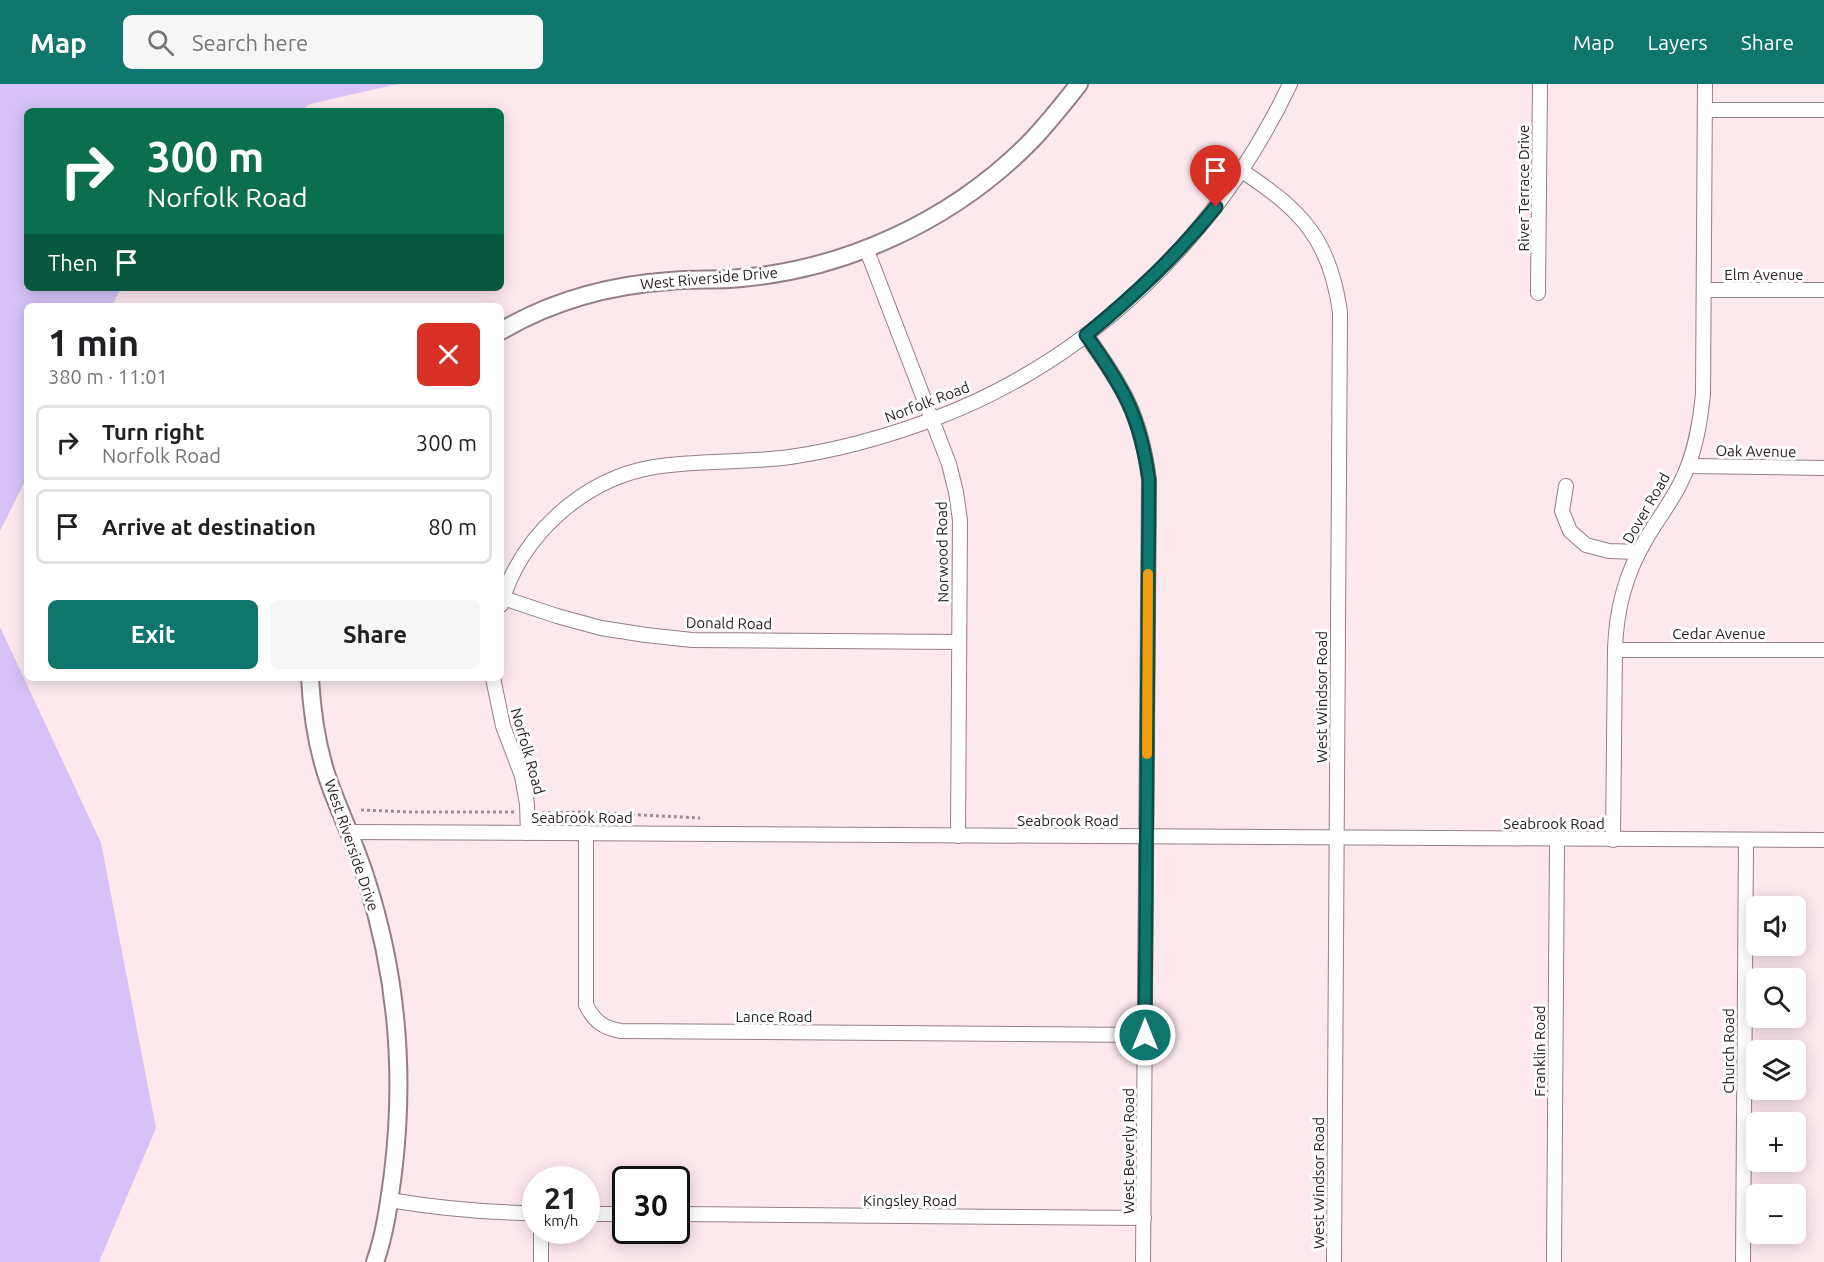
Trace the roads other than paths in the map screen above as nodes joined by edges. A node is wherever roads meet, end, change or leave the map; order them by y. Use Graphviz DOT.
graph roads {
  1 [pos="1079,84"];
  2 [pos="1290,84"];
  3 [pos="1540,84"];
  4 [pos="1705,84"];
  5 [pos="1705,110"];
  6 [pos="1824,110"];
  7 [pos="1242,171"];
  8 [pos="866,248"];
  9 [pos="1704,290"];
  10 [pos="1824,290"];
  11 [pos="1538,293"];
  12 [pos="504,330"];
  13 [pos="1086,335"];
  14 [pos="933,420"];
  15 [pos="1688,466"];
  16 [pos="1824,468"];
  17 [pos="1566,486"];
  18 [pos="1639,552"];
  19 [pos="504,598"];
  20 [pos="504,603"];
  21 [pos="960,642"];
  22 [pos="1615,650"];
  23 [pos="1824,650"];
  24 [pos="310,681"];
  25 [pos="495,681"];
  26 [pos="348,832"];
  27 [pos="528,833"];
  28 [pos="586,833"];
  29 [pos="958,836"];
  30 [pos="1146,837"];
  31 [pos="1336,839"];
  32 [pos="1557,840"];
  33 [pos="1613,840"];
  34 [pos="1746,840"];
  35 [pos="1824,840"];
  36 [pos="1145,1035"];
  37 [pos="389,1200"];
  38 [pos="522,1213"];
  39 [pos="690,1214"];
  40 [pos="1144,1218"];
  41 [pos="541,1244"];
  42 [pos="375,1262"];
  43 [pos="541,1262"];
  44 [pos="1143,1262"];
  45 [pos="1334,1262"];
  46 [pos="1554,1262"];
  47 [pos="1743,1262"];
  1 -- 8 [label="street, West Riverside Drive"];
  2 -- 7 [label="street, Norfolk Road"];
  3 -- 11 [label="street, River Terrace Drive"];
  4 -- 5 [label="street, Dover Road"];
  5 -- 6 [label="street"];
  5 -- 9 [label="street, Dover Road"];
  7 -- 13 [label="street, Norfolk Road"];
  7 -- 31 [label="street, West Windsor Road"];
  8 -- 12 [label="street, West Riverside Drive"];
  8 -- 14 [label="street, Norwood Road"];
  9 -- 10 [label="street, Elm Avenue"];
  9 -- 15 [label="street, Dover Road"];
  13 -- 14 [label="street, Norfolk Road"];
  13 -- 30 [label="street, West Beverly Road"];
  14 -- 19 [label="street, Norfolk Road"];
  14 -- 21 [label="street, Norwood Road"];
  15 -- 16 [label="street, Oak Avenue"];
  15 -- 18 [label="street, Dover Road"];
  17 -- 18 [label="street"];
  18 -- 22 [label="street, Dover Road"];
  20 -- 21 [label="street, Donald Road"];
  21 -- 29 [label="street, Norwood Road"];
  22 -- 23 [label="street, Cedar Avenue"];
  22 -- 33 [label="street, Dover Road"];
  24 -- 26 [label="street, West Riverside Drive"];
  25 -- 27 [label="street, Norfolk Road"];
  26 -- 27 [label="street, Seabrook Road"];
  26 -- 37 [label="street, West Riverside Drive"];
  27 -- 28 [label="street, Seabrook Road"];
  28 -- 29 [label="street, Seabrook Road"];
  28 -- 36 [label="street, Lance Road"];
  29 -- 30 [label="street, Seabrook Road"];
  30 -- 31 [label="street, Seabrook Road"];
  30 -- 36 [label="street, West Beverly Road"];
  31 -- 32 [label="street, Seabrook Road"];
  31 -- 45 [label="street, West Windsor Road"];
  32 -- 33 [label="street, Seabrook Road"];
  32 -- 46 [label="street, Franklin Road"];
  33 -- 34 [label="street, Seabrook Road"];
  34 -- 35 [label="street, Seabrook Road"];
  34 -- 47 [label="street, Church Road"];
  36 -- 40 [label="street, West Beverly Road"];
  37 -- 38 [label="street"];
  37 -- 42 [label="street, West Riverside Drive"];
  39 -- 40 [label="street, Kingsley Road"];
  40 -- 44 [label="street, West Beverly Road"];
  41 -- 43 [label="street"];
}
